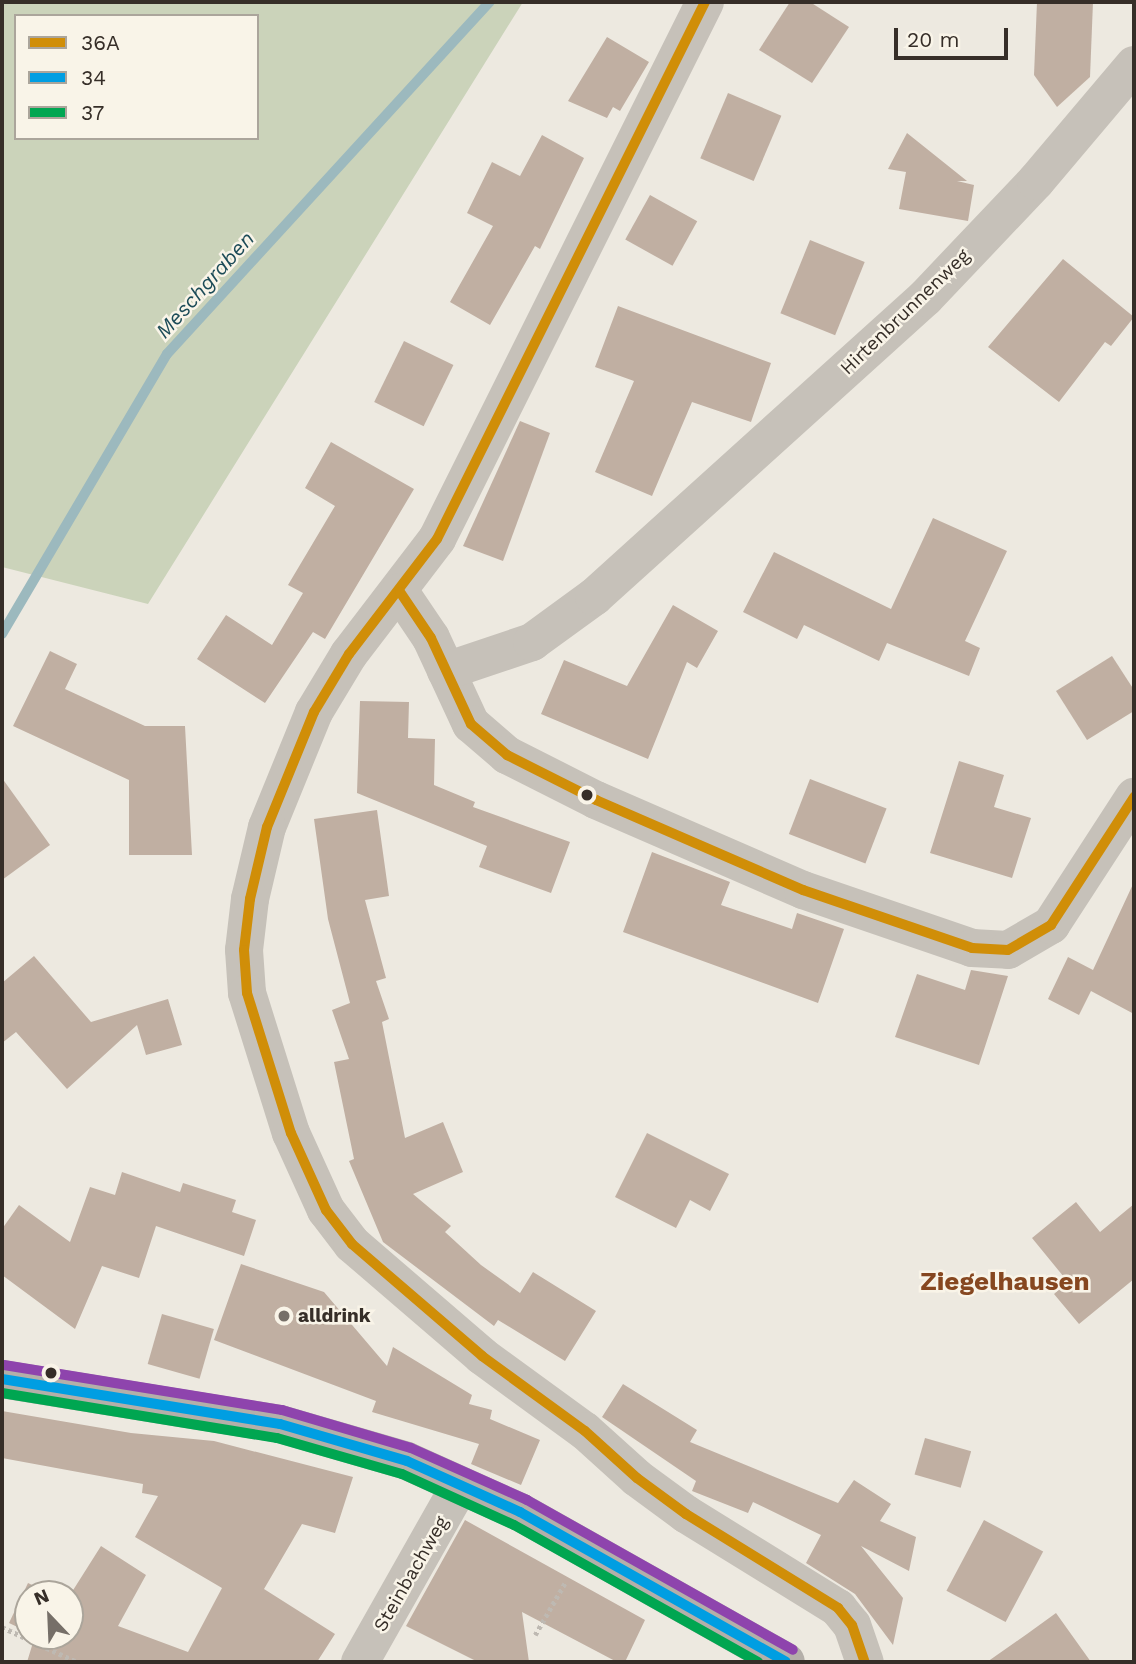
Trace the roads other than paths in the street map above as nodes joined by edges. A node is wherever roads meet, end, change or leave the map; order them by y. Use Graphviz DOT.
graph roads {
  1 [pos="701,6"];
  2 [pos="1134,65"];
  3 [pos="400,592"];
  4 [pos="446,671"];
  5 [pos="1134,797"];
  6 [pos="2,1379"];
  7 [pos="460,1485"];
  8 [pos="360,1662"];
  9 [pos="786,1662"];
  10 [pos="865,1662"];
  1 -- 3 [label="street"];
  2 -- 4 [label="street, Hirtenbrunnenweg"];
  3 -- 4 [label="street"];
  3 -- 10 [label="street"];
  4 -- 5 [label="street"];
  6 -- 7 [label="main road"];
  7 -- 8 [label="street, Steinbachweg"];
  7 -- 9 [label="main road"];
}
